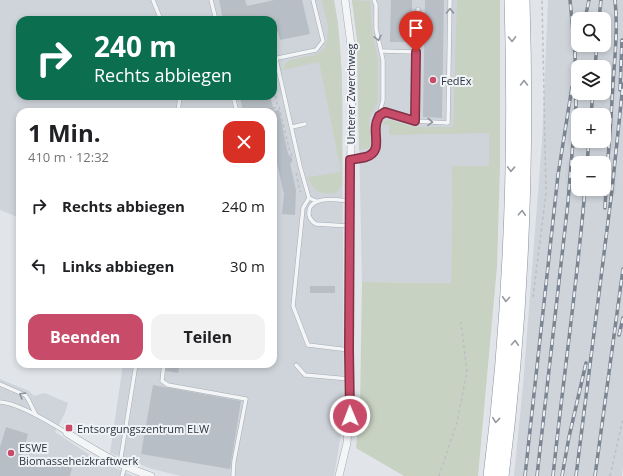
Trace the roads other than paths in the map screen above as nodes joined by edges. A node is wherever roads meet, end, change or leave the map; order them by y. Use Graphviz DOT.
graph roads {
  1 [pos="153,0"];
  2 [pos="211,0"];
  3 [pos="313,0"];
  4 [pos="345,0"];
  5 [pos="374,0"];
  6 [pos="450,0"];
  7 [pos="510,0"];
  8 [pos="523,0"];
  9 [pos="418,9"];
  10 [pos="159,16"];
  11 [pos="215,16"];
  12 [pos="381,51"];
  13 [pos="416,52"];
  14 [pos="277,59"];
  15 [pos="277,67"];
  16 [pos="379,116"];
  17 [pos="415,121"];
  18 [pos="305,124"];
  19 [pos="292,127"];
  20 [pos="350,160"];
  21 [pos="309,198"];
  22 [pos="316,201"];
  23 [pos="350,201"];
  24 [pos="350,226"];
  25 [pos="349,350"];
  26 [pos="296,364"];
  27 [pos="135,368"];
  28 [pos="164,368"];
  29 [pos="349,379"];
  30 [pos="0,384"];
  31 [pos="0,402"];
  32 [pos="36,415"];
  33 [pos="66,433"];
  34 [pos="122,465"];
  35 [pos="122,476"];
  36 [pos="151,476"];
  37 [pos="233,476"];
  38 [pos="339,476"];
  39 [pos="490,476"];
  40 [pos="502,476"];
  1 -- 10 [label="lane"];
  2 -- 11 [label="lane"];
  3 -- 14 [label="lane"];
  4 -- 20 [label="street, Unterer Zwerchweg"];
  5 -- 12 [label="lane, one-way"];
  17 -- 6 [label="lane, one-way"];
  7 -- 39 [label="highway, one-way"];
  40 -- 8 [label="highway, one-way"];
  9 -- 13 [label="lane"];
  12 -- 13 [label="lane"];
  12 -- 16 [label="lane"];
  13 -- 17 [label="lane"];
  15 -- 19 [label="lane"];
  16 -- 17 [label="lane"];
  16 -- 20 [label="lane"];
  18 -- 19 [label="lane"];
  19 -- 21 [label="lane"];
  20 -- 23 [label="street, Unterer Zwerchweg"];
  21 -- 22 [label="lane"];
  21 -- 25 [label="lane"];
  22 -- 23 [label="lane"];
  22 -- 24 [label="lane"];
  23 -- 24 [label="street, Unterer Zwerchweg"];
  24 -- 25 [label="street, Unterer Zwerchweg"];
  25 -- 29 [label="street, Unterer Zwerchweg"];
  26 -- 29 [label="lane"];
  27 -- 34 [label="lane"];
  28 -- 37 [label="lane"];
  29 -- 38 [label="street, Unterer Zwerchweg"];
  32 -- 30 [label="lane, one-way"];
  31 -- 32 [label="lane"];
  32 -- 33 [label="lane"];
  33 -- 34 [label="street"];
  34 -- 35 [label="lane"];
  34 -- 36 [label="street"];
}
